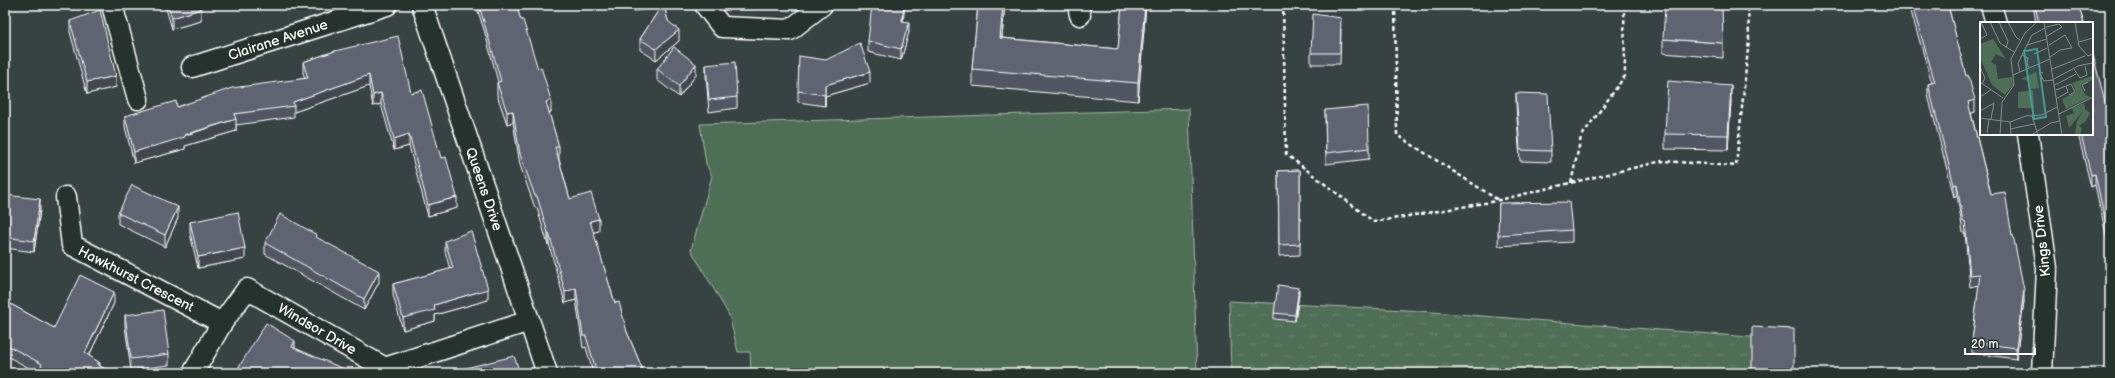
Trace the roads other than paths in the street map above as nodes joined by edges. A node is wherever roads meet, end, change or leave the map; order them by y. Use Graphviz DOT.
graph roads {
  1 [pos="112,5"];
  2 [pos="387,5"];
  3 [pos="422,5"];
  4 [pos="705,5"];
  5 [pos="822,5"];
  6 [pos="1991,5"];
  7 [pos="1996,22"];
  8 [pos="192,68"];
  9 [pos="138,99"];
  10 [pos="2028,135"];
  11 [pos="66,197"];
  12 [pos="529,321"];
  13 [pos="222,323"];
  14 [pos="2043,372"];
  15 [pos="193,373"];
  16 [pos="547,373"];
  1 -- 9 [label="street"];
  2 -- 8 [label="street, Clairane Avenue"];
  3 -- 12 [label="street, Queens Drive"];
  4 -- 5 [label="street"];
  6 -- 7 [label="street"];
  10 -- 14 [label="street, Kings Drive"];
  11 -- 13 [label="street, Hawkhurst Crescent"];
  12 -- 13 [label="street, Windsor Drive"];
  12 -- 16 [label="street, Queens Drive"];
  13 -- 15 [label="street, Windsor Drive"];
}
